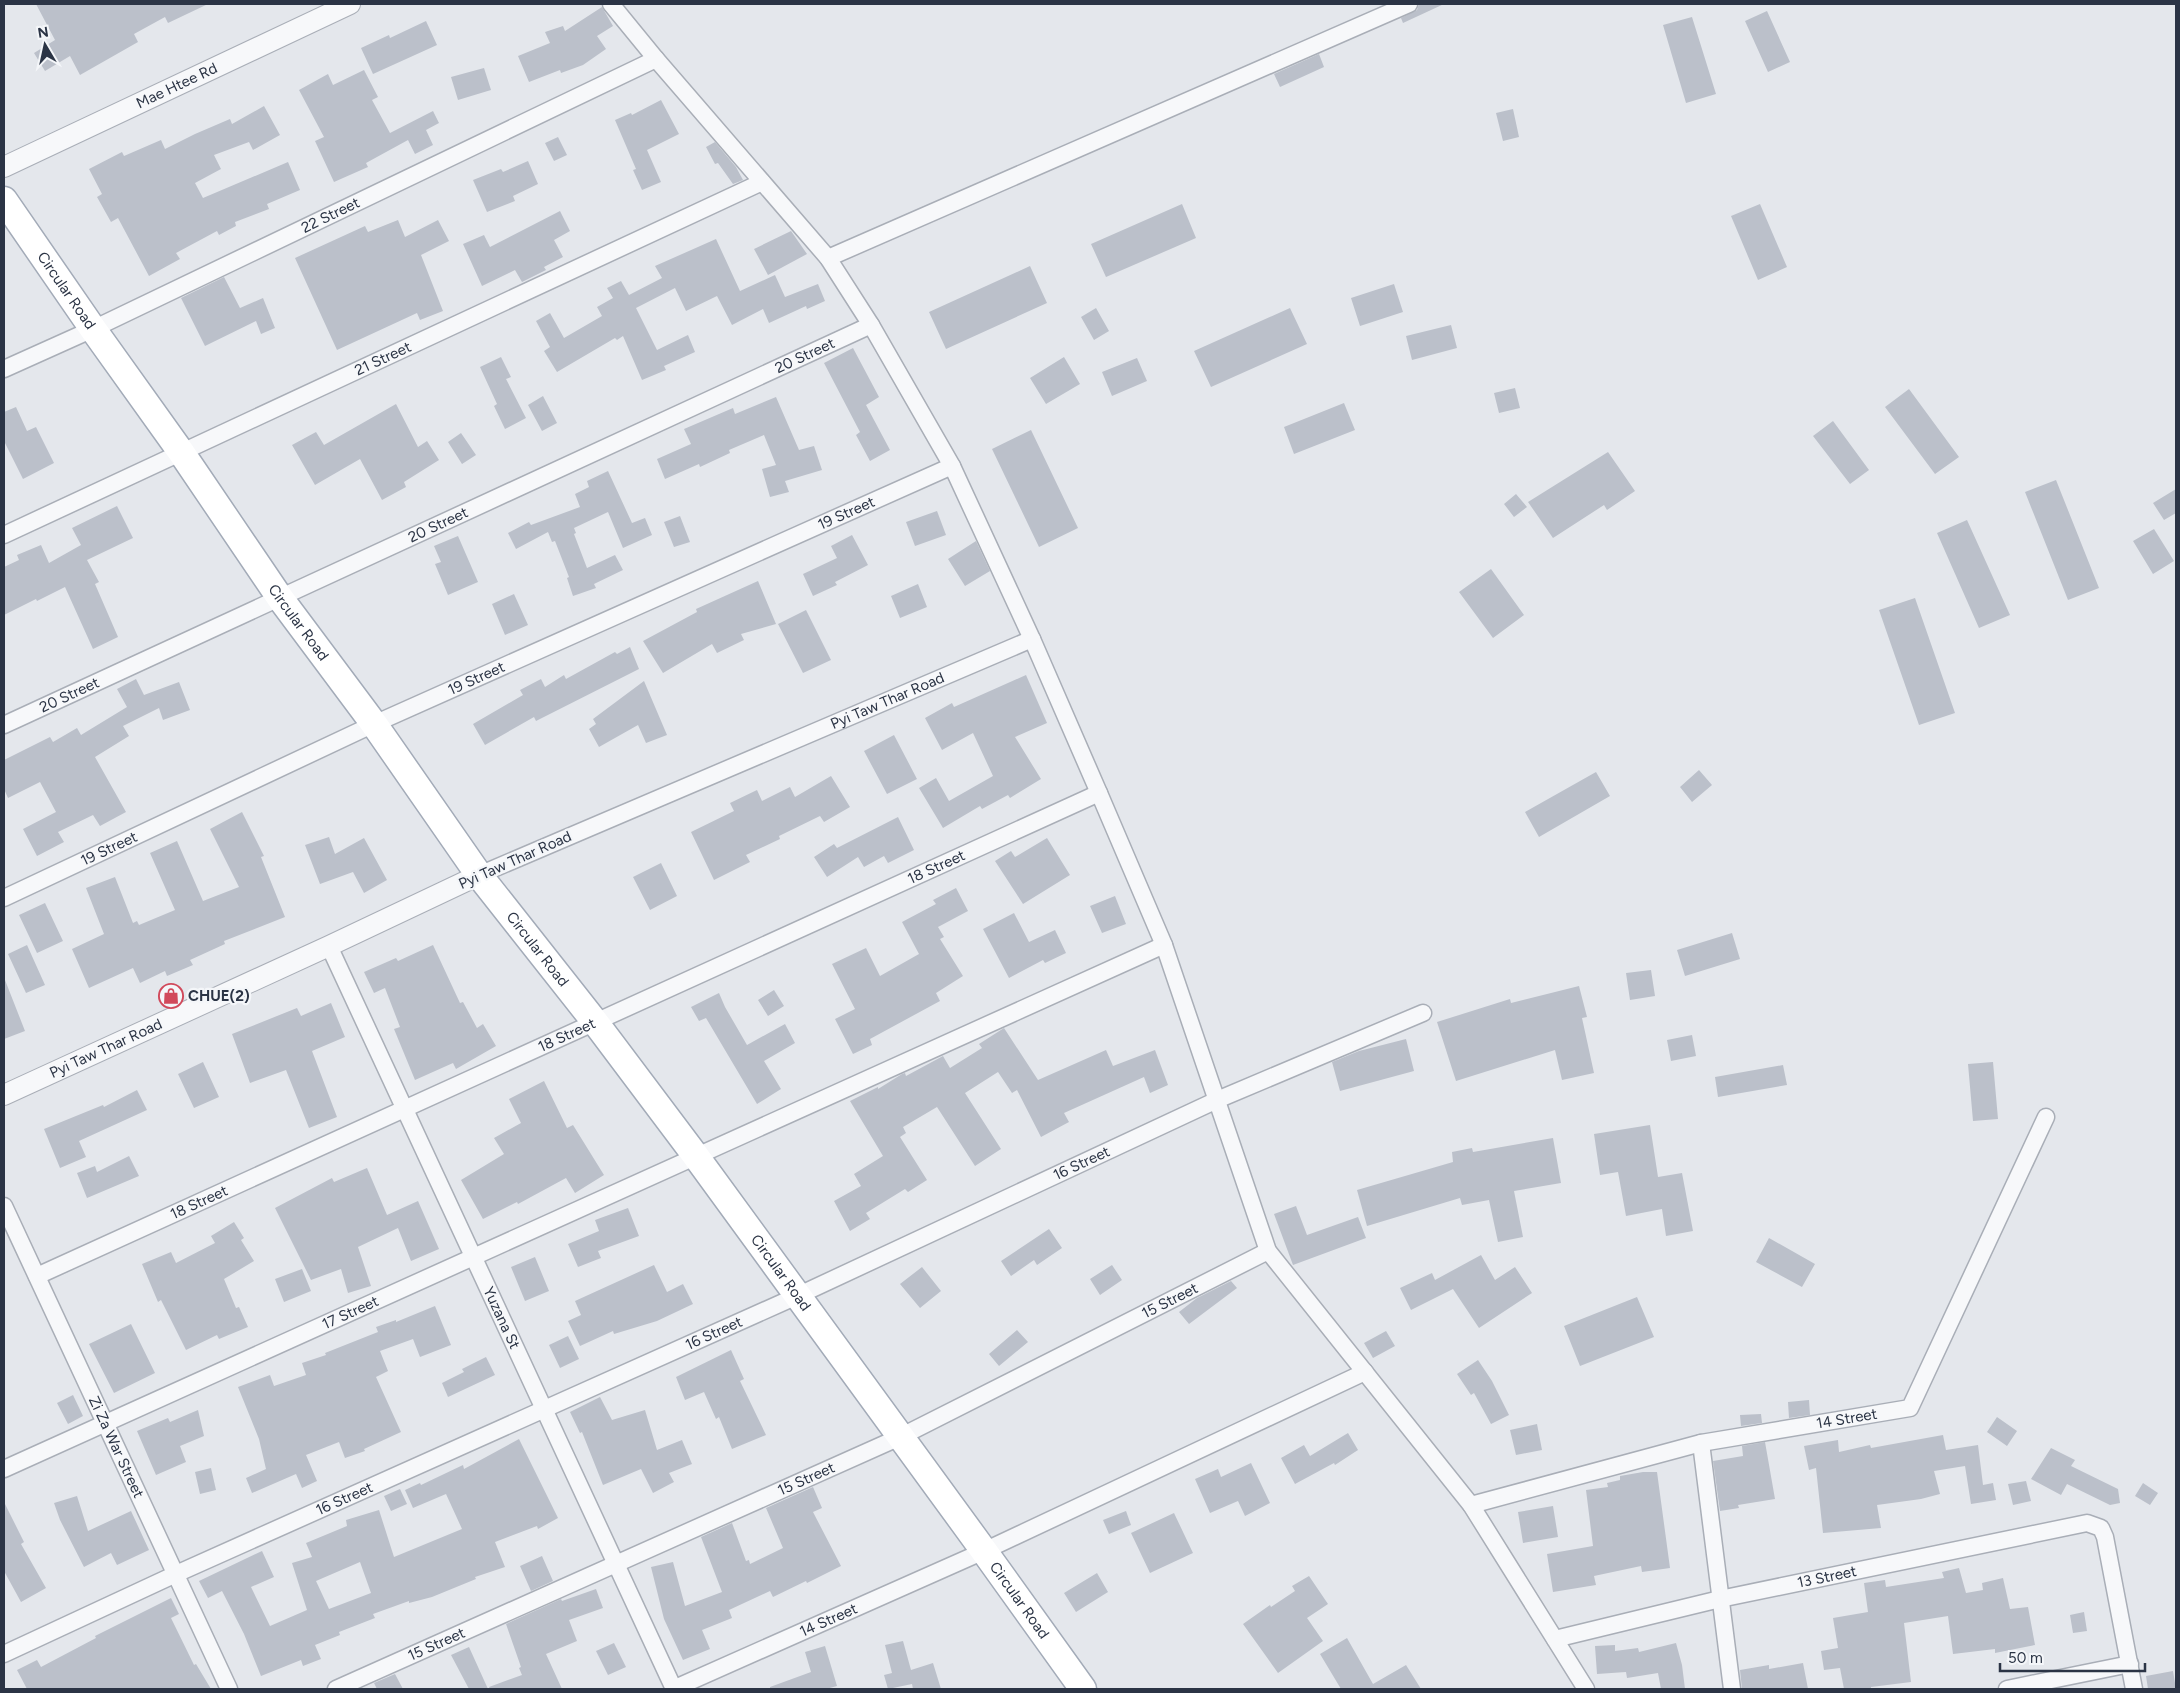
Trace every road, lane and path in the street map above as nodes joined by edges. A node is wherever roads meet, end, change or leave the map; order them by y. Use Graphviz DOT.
graph roads {
  1 [pos="350,4"];
  2 [pos="611,4"];
  3 [pos="1409,4"];
  4 [pos="656,59"];
  5 [pos="4,167"];
  6 [pos="762,182"];
  7 [pos="4,200"];
  8 [pos="828,258"];
  9 [pos="871,325"];
  10 [pos="93,329"];
  11 [pos="4,369"];
  12 [pos="181,452"];
  13 [pos="952,466"];
  14 [pos="4,535"];
  15 [pos="280,598"];
  16 [pos="1032,639"];
  17 [pos="374,724"];
  18 [pos="4,725"];
  19 [pos="1099,793"];
  20 [pos="479,875"];
  21 [pos="4,898"];
  22 [pos="1164,945"];
  23 [pos="329,946"];
  24 [pos="1422,1013"];
  25 [pos="595,1022"];
  26 [pos="4,1095"];
  27 [pos="1217,1100"];
  28 [pos="405,1109"];
  29 [pos="2046,1117"];
  30 [pos="695,1155"];
  31 [pos="4,1206"];
  32 [pos="1268,1251"];
  33 [pos="474,1257"];
  34 [pos="37,1276"];
  35 [pos="797,1296"];
  36 [pos="1365,1372"];
  37 [pos="545,1410"];
  38 [pos="105,1424"];
  39 [pos="900,1437"];
  40 [pos="1701,1443"];
  41 [pos="4,1469"];
  42 [pos="1472,1505"];
  43 [pos="984,1551"];
  44 [pos="616,1564"];
  45 [pos="176,1574"];
  46 [pos="1720,1600"];
  47 [pos="1555,1640"];
  48 [pos="4,1654"];
  49 [pos="2130,1664"];
  50 [pos="1076,1687"];
  51 [pos="229,1689"];
  52 [pos="336,1689"];
  53 [pos="674,1689"];
  54 [pos="1586,1689"];
  55 [pos="1732,1689"];
  56 [pos="2007,1689"];
  57 [pos="2134,1689"];
  1 -- 5 [label="street, Mae Htee Rd"];
  2 -- 4 [label="street"];
  3 -- 8 [label="street"];
  4 -- 6 [label="street"];
  4 -- 10 [label="street, 22 Street"];
  6 -- 8 [label="street"];
  6 -- 12 [label="street, 21 Street"];
  7 -- 10 [label="main road, Circular Road"];
  8 -- 9 [label="street"];
  9 -- 13 [label="street"];
  9 -- 15 [label="street, 20 Street"];
  10 -- 11 [label="street, 22 Street"];
  10 -- 12 [label="main road, Circular Road"];
  12 -- 14 [label="street, 21 Street"];
  12 -- 15 [label="main road, Circular Road"];
  13 -- 16 [label="street"];
  13 -- 17 [label="street, 19 Street"];
  15 -- 17 [label="main road, Circular Road"];
  15 -- 18 [label="street, 20 Street"];
  16 -- 19 [label="street"];
  16 -- 20 [label="street, Pyi Taw Thar Road"];
  17 -- 20 [label="main road, Circular Road"];
  17 -- 21 [label="street, 19 Street"];
  19 -- 22 [label="street"];
  19 -- 25 [label="street, 18 Street"];
  20 -- 23 [label="street, Pyi Taw Thar Road"];
  20 -- 25 [label="main road, Circular Road"];
  22 -- 27 [label="street"];
  22 -- 30 [label="street, 17 Street"];
  23 -- 26 [label="street, Pyi Taw Thar Road"];
  23 -- 28 [label="street, Yuzana St"];
  24 -- 27 [label="street, 16 Street"];
  25 -- 28 [label="street, 18 Street"];
  25 -- 30 [label="main road, Circular Road"];
  27 -- 32 [label="street"];
  27 -- 35 [label="street, 16 Street"];
  28 -- 33 [label="street, Yuzana St"];
  28 -- 34 [label="street, 18 Street"];
  29 -- 40 [label="street, 14 Street"];
  30 -- 33 [label="street, 17 Street"];
  30 -- 35 [label="main road, Circular Road"];
  31 -- 34 [label="street, Zi Za War Street"];
  32 -- 36 [label="street"];
  32 -- 39 [label="street, 15 Street"];
  33 -- 37 [label="street, Yuzana St"];
  33 -- 38 [label="street, 17 Street"];
  34 -- 38 [label="street, Zi Za War Street"];
  35 -- 37 [label="street, 16 Street"];
  35 -- 39 [label="main road, Circular Road"];
  36 -- 42 [label="street"];
  36 -- 43 [label="street, 14 Street"];
  37 -- 44 [label="street, Yuzana St"];
  37 -- 45 [label="street, 16 Street"];
  38 -- 41 [label="street, 17 Street"];
  38 -- 45 [label="street, Zi Za War Street"];
  39 -- 43 [label="main road, Circular Road"];
  39 -- 44 [label="street, 15 Street"];
  40 -- 42 [label="street, 14 Street"];
  40 -- 46 [label="street"];
  42 -- 47 [label="street"];
  43 -- 50 [label="main road, Circular Road"];
  43 -- 53 [label="street, 14 Street"];
  44 -- 52 [label="street, 15 Street"];
  44 -- 53 [label="street, Yuzana St"];
  45 -- 48 [label="street, 16 Street"];
  45 -- 51 [label="street, Zi Za War Street"];
  46 -- 47 [label="street, 13 Street"];
  46 -- 49 [label="street, 13 Street"];
  46 -- 55 [label="street"];
  47 -- 54 [label="street"];
  49 -- 56 [label="street"];
  49 -- 57 [label="street"];
}
